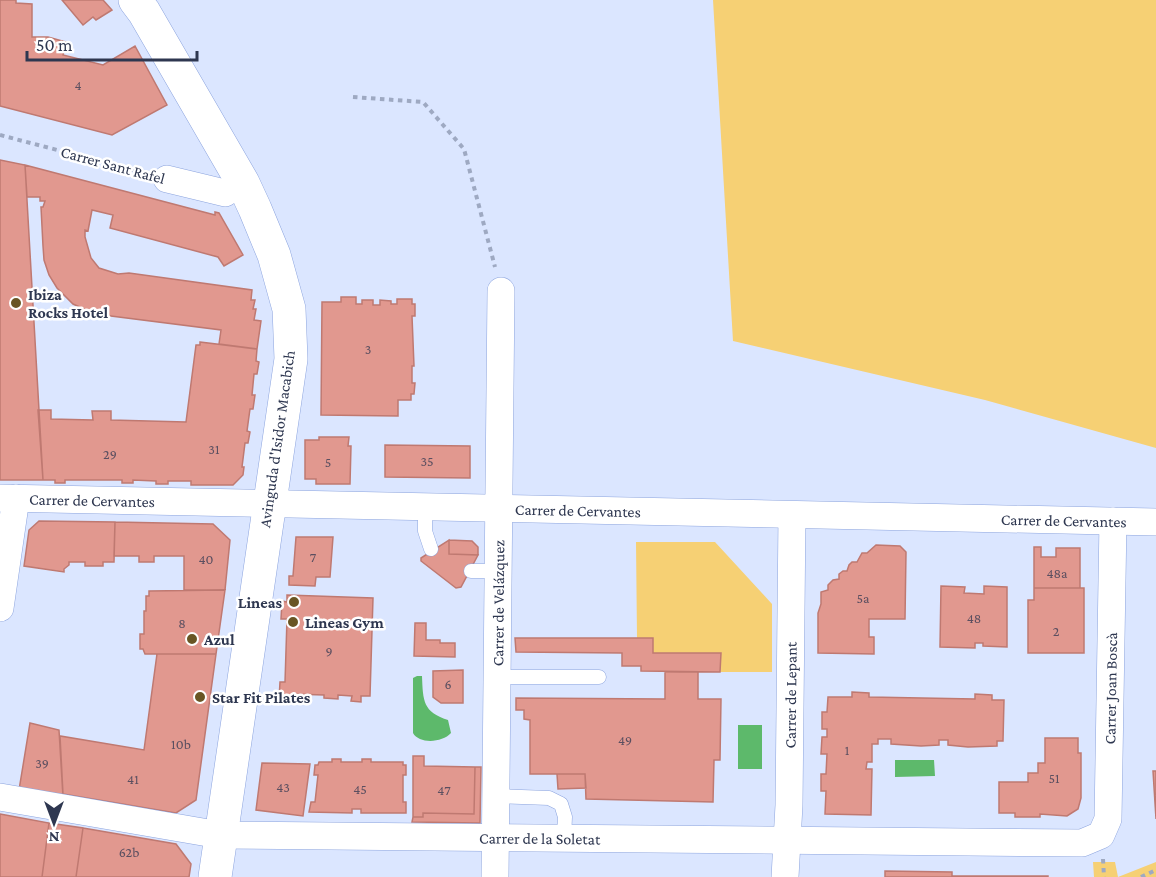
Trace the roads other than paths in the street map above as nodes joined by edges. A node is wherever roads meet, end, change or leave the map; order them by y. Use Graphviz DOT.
graph roads {
  1 [pos="135,0"];
  2 [pos="166,179"];
  3 [pos="225,193"];
  4 [pos="501,291"];
  5 [pos="8,498"];
  6 [pos="268,504"];
  7 [pos="425,507"];
  8 [pos="498,508"];
  9 [pos="792,515"];
  10 [pos="1113,521"];
  11 [pos="1156,522"];
  12 [pos="431,549"];
  13 [pos="471,572"];
  14 [pos="497,572"];
  15 [pos="0,608"];
  16 [pos="498,677"];
  17 [pos="599,677"];
  18 [pos="496,796"];
  19 [pos="0,797"];
  20 [pos="220,835"];
  21 [pos="496,837"];
  22 [pos="564,838"];
  23 [pos="787,840"];
  24 [pos="1082,843"];
  25 [pos="214,877"];
  26 [pos="495,877"];
  27 [pos="785,877"];
  1 -- 6 [label="street, Avinguda d'Isidor Macabich"];
  2 -- 3 [label="street, Carrer Sant Rafel"];
  4 -- 8 [label="street, Carrer de Velázquez"];
  5 -- 6 [label="street, Carrer de Cervantes"];
  5 -- 15 [label="street"];
  6 -- 7 [label="street, Carrer de Cervantes"];
  6 -- 20 [label="street, Avinguda d'Isidor Macabich"];
  7 -- 8 [label="street, Carrer de Cervantes"];
  7 -- 12 [label="lane"];
  8 -- 9 [label="street, Carrer de Cervantes"];
  8 -- 14 [label="street, Carrer de Velázquez"];
  9 -- 10 [label="street, Carrer de Cervantes"];
  9 -- 23 [label="street, Carrer de Lepant"];
  10 -- 11 [label="street, Carrer de Cervantes"];
  10 -- 24 [label="street, Carrer Joan Boscà"];
  13 -- 14 [label="lane"];
  14 -- 16 [label="street, Carrer de Velázquez"];
  16 -- 17 [label="lane"];
  16 -- 18 [label="street, Carrer de Velázquez"];
  18 -- 21 [label="street, Carrer de Velázquez"];
  18 -- 22 [label="lane"];
  19 -- 20 [label="street, Carrer de la Soletat"];
  20 -- 21 [label="street, Carrer de la Soletat"];
  20 -- 25 [label="street, Avinguda d'Isidor Macabich"];
  21 -- 22 [label="street, Carrer de la Soletat"];
  21 -- 26 [label="street, Carrer de Velázquez"];
  22 -- 23 [label="street, Carrer de la Soletat"];
  23 -- 24 [label="street, Carrer de la Soletat"];
  23 -- 27 [label="street, Carrer de Lepant"];
}
